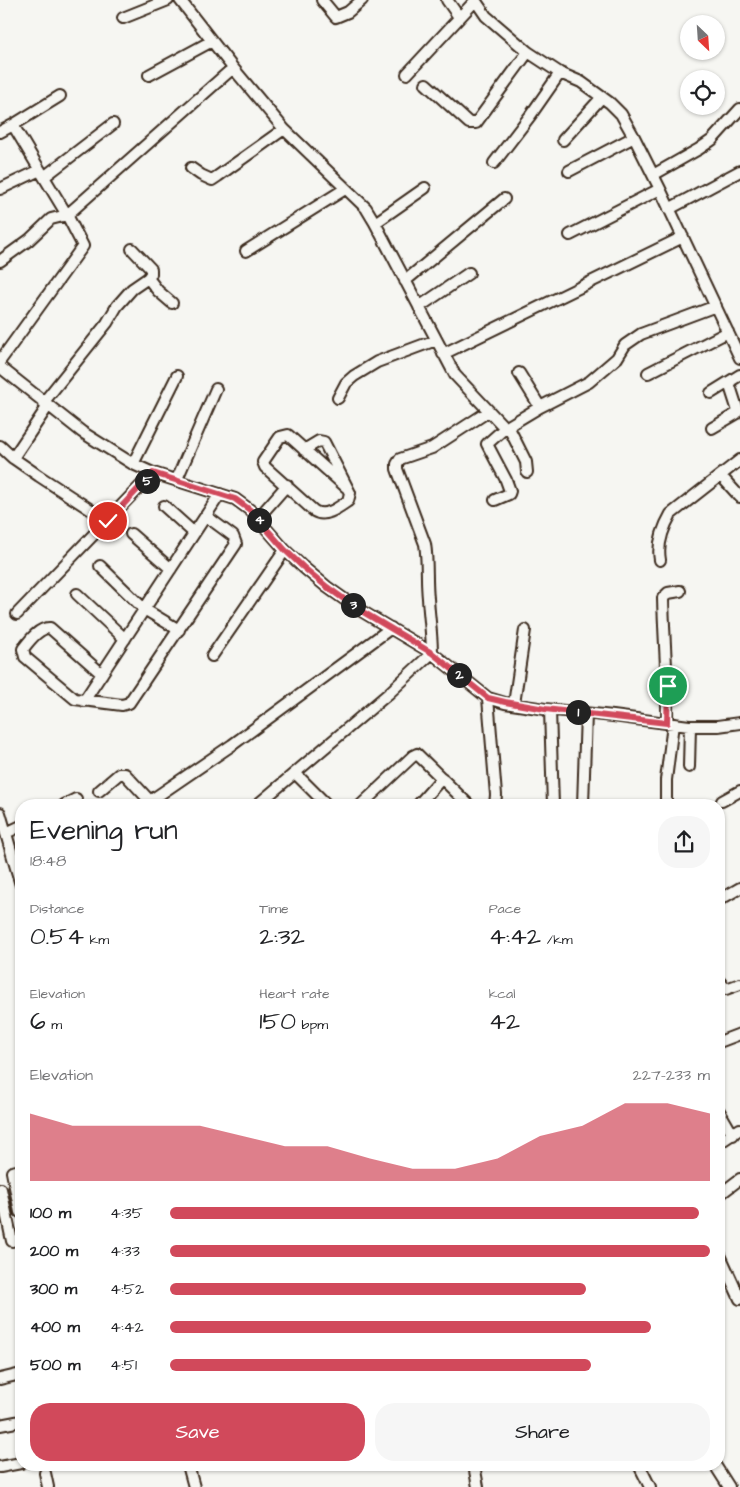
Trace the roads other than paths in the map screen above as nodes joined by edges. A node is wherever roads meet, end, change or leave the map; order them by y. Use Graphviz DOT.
graph roads {
  1 [pos="168,0"];
  2 [pos="180,0"];
  3 [pos="322,0"];
  4 [pos="362,0"];
  5 [pos="447,0"];
  6 [pos="475,0"];
  7 [pos="459,17"];
  8 [pos="123,18"];
  9 [pos="212,41"];
  10 [pos="528,52"];
  11 [pos="233,68"];
  12 [pos="560,73"];
  13 [pos="407,74"];
  14 [pos="149,75"];
  15 [pos="426,84"];
  16 [pos="60,96"];
  17 [pos="602,97"];
  18 [pos="740,109"];
  19 [pos="114,124"];
  20 [pos="13,125"];
  21 [pos="284,129"];
  22 [pos="0,132"];
  23 [pos="634,137"];
  24 [pos="563,140"];
  25 [pos="494,163"];
  26 [pos="191,168"];
  27 [pos="569,171"];
  28 [pos="740,171"];
  29 [pos="42,174"];
  30 [pos="653,175"];
  31 [pos="425,188"];
  32 [pos="0,189"];
  33 [pos="344,189"];
  34 [pos="660,189"];
  35 [pos="504,199"];
  36 [pos="669,209"];
  37 [pos="67,215"];
  38 [pos="375,223"];
  39 [pos="570,234"];
  40 [pos="683,237"];
  41 [pos="132,249"];
  42 [pos="246,250"];
  43 [pos="0,261"];
  44 [pos="470,274"];
  45 [pos="148,278"];
  46 [pos="405,281"];
  47 [pos="172,303"];
  48 [pos="716,306"];
  49 [pos="419,307"];
  50 [pos="733,335"];
  51 [pos="436,340"];
  52 [pos="443,354"];
  53 [pos="740,358"];
  54 [pos="0,361"];
  55 [pos="0,367"];
  56 [pos="519,373"];
  57 [pos="648,373"];
  58 [pos="740,375"];
  59 [pos="177,376"];
  60 [pos="729,383"];
  61 [pos="216,389"];
  62 [pos="711,394"];
  63 [pos="338,398"];
  64 [pos="46,405"];
  65 [pos="540,407"];
  66 [pos="489,411"];
  67 [pos="507,427"];
  68 [pos="712,428"];
  69 [pos="0,446"];
  70 [pos="304,450"];
  71 [pos="13,458"];
  72 [pos="740,460"];
  73 [pos="133,464"];
  74 [pos="527,472"];
  75 [pos="153,473"];
  76 [pos="721,476"];
  77 [pos="177,480"];
  78 [pos="287,485"];
  79 [pos="346,487"];
  80 [pos="220,494"];
  81 [pos="740,497"];
  82 [pos="495,500"];
  83 [pos="164,506"];
  84 [pos="206,516"];
  85 [pos="258,518"];
  86 [pos="108,521"];
  87 [pos="194,533"];
  88 [pos="131,534"];
  89 [pos="285,550"];
  90 [pos="660,560"];
  91 [pos="100,566"];
  92 [pos="171,569"];
  93 [pos="680,591"];
  94 [pos="77,594"];
  95 [pos="144,609"];
  96 [pos="17,614"];
  97 [pos="391,628"];
  98 [pos="179,630"];
  99 [pos="525,630"];
  100 [pos="124,639"];
  101 [pos="432,653"];
  102 [pos="212,656"];
  103 [pos="102,674"];
  104 [pos="488,698"];
  105 [pos="84,701"];
  106 [pos="514,704"];
  107 [pos="550,710"];
  108 [pos="586,713"];
  109 [pos="740,723"];
  110 [pos="670,724"];
  111 [pos="690,726"];
  112 [pos="689,767"];
  113 [pos="295,773"];
  114 [pos="442,778"];
  115 [pos="99,791"];
  116 [pos="740,791"];
  117 [pos="147,799"];
  118 [pos="157,799"];
  119 [pos="264,799"];
  120 [pos="321,799"];
  121 [pos="367,799"];
  122 [pos="423,799"];
  123 [pos="463,799"];
  124 [pos="496,799"];
  125 [pos="552,799"];
  126 [pos="583,799"];
  127 [pos="666,799"];
  128 [pos="725,799"];
  129 [pos="0,813"];
  130 [pos="15,829"];
  131 [pos="6,834"];
  132 [pos="15,860"];
  133 [pos="740,888"];
  134 [pos="725,897"];
  135 [pos="740,984"];
  136 [pos="725,988"];
  137 [pos="740,1034"];
  138 [pos="725,1040"];
  139 [pos="725,1118"];
  140 [pos="736,1132"];
  141 [pos="725,1139"];
  142 [pos="15,1171"];
  143 [pos="740,1179"];
  144 [pos="15,1186"];
  145 [pos="0,1189"];
  146 [pos="725,1190"];
  147 [pos="12,1241"];
  148 [pos="725,1267"];
  149 [pos="740,1299"];
  150 [pos="15,1375"];
  151 [pos="0,1379"];
  152 [pos="15,1422"];
  153 [pos="0,1424"];
  154 [pos="15,1465"];
  155 [pos="0,1467"];
  156 [pos="190,1471"];
  157 [pos="475,1471"];
  158 [pos="641,1471"];
  159 [pos="719,1471"];
  160 [pos="45,1473"];
  161 [pos="48,1487"];
  162 [pos="194,1487"];
  163 [pos="478,1487"];
  164 [pos="650,1487"];
  165 [pos="729,1487"];
  1 -- 8 [label="street"];
  2 -- 9 [label="street"];
  3 -- 4 [label="street"];
  5 -- 7 [label="street"];
  6 -- 7 [label="street"];
  6 -- 10 [label="street"];
  7 -- 13 [label="street"];
  9 -- 11 [label="street"];
  9 -- 14 [label="street"];
  10 -- 12 [label="street"];
  10 -- 15 [label="street"];
  11 -- 21 [label="street"];
  11 -- 37 [label="street"];
  12 -- 17 [label="street"];
  12 -- 25 [label="street"];
  16 -- 20 [label="street"];
  17 -- 23 [label="street"];
  17 -- 24 [label="street"];
  18 -- 30 [label="street"];
  19 -- 29 [label="street"];
  20 -- 22 [label="street"];
  20 -- 29 [label="street"];
  21 -- 26 [label="street"];
  21 -- 33 [label="street"];
  23 -- 27 [label="street"];
  23 -- 30 [label="street"];
  28 -- 36 [label="street"];
  29 -- 32 [label="street"];
  29 -- 37 [label="street"];
  30 -- 34 [label="street"];
  31 -- 38 [label="street"];
  33 -- 38 [label="street"];
  33 -- 42 [label="street"];
  34 -- 36 [label="street"];
  34 -- 39 [label="street"];
  35 -- 46 [label="street"];
  36 -- 40 [label="street"];
  37 -- 43 [label="street"];
  37 -- 54 [label="street"];
  38 -- 46 [label="street"];
  40 -- 48 [label="street"];
  40 -- 52 [label="street"];
  41 -- 45 [label="street"];
  44 -- 49 [label="street"];
  45 -- 47 [label="street"];
  45 -- 64 [label="street"];
  46 -- 49 [label="street"];
  48 -- 50 [label="street"];
  48 -- 65 [label="street"];
  49 -- 51 [label="street"];
  50 -- 53 [label="street"];
  50 -- 57 [label="street"];
  51 -- 52 [label="street"];
  51 -- 63 [label="street"];
  52 -- 66 [label="street"];
  55 -- 64 [label="street"];
  56 -- 65 [label="street"];
  58 -- 60 [label="street"];
  59 -- 73 [label="street"];
  60 -- 62 [label="street"];
  60 -- 68 [label="street"];
  61 -- 77 [label="street"];
  64 -- 71 [label="street"];
  64 -- 73 [label="street"];
  65 -- 67 [label="street"];
  66 -- 67 [label="street"];
  66 -- 101 [label="street"];
  67 -- 74 [label="street"];
  67 -- 82 [label="street"];
  69 -- 71 [label="street"];
  70 -- 78 [label="street"];
  70 -- 79 [label="street"];
  70 -- 79 [label="street"];
  71 -- 86 [label="street"];
  72 -- 76 [label="street"];
  73 -- 75 [label="street"];
  75 -- 77 [label="street"];
  75 -- 86 [label="street"];
  76 -- 81 [label="street"];
  76 -- 90 [label="street"];
  77 -- 80 [label="street"];
  78 -- 79 [label="street"];
  78 -- 85 [label="street"];
  80 -- 84 [label="street"];
  80 -- 85 [label="street"];
  83 -- 87 [label="street"];
  84 -- 87 [label="street"];
  84 -- 98 [label="street"];
  85 -- 89 [label="street"];
  86 -- 96 [label="street"];
  87 -- 92 [label="street"];
  88 -- 92 [label="street"];
  89 -- 97 [label="street"];
  89 -- 102 [label="street"];
  91 -- 95 [label="street"];
  92 -- 95 [label="street"];
  93 -- 110 [label="street"];
  94 -- 100 [label="street"];
  95 -- 98 [label="street"];
  95 -- 100 [label="street"];
  97 -- 101 [label="street"];
  97 -- 118 [label="street"];
  98 -- 105 [label="street"];
  99 -- 106 [label="street"];
  100 -- 103 [label="street"];
  101 -- 104 [label="street"];
  101 -- 113 [label="street"];
  103 -- 105 [label="street"];
  103 -- 105 [label="street"];
  104 -- 106 [label="street"];
  104 -- 124 [label="street"];
  106 -- 107 [label="street"];
  107 -- 108 [label="street"];
  107 -- 125 [label="street"];
  108 -- 110 [label="street"];
  108 -- 126 [label="street"];
  109 -- 111 [label="street"];
  110 -- 111 [label="street"];
  110 -- 127 [label="street"];
  111 -- 112 [label="street"];
  113 -- 119 [label="street"];
  113 -- 120 [label="street"];
  114 -- 121 [label="street"];
  114 -- 122 [label="street"];
  114 -- 123 [label="street"];
  115 -- 117 [label="street"];
  116 -- 128 [label="street"];
  129 -- 131 [label="street"];
  130 -- 131 [label="street"];
  131 -- 132 [label="street"];
  133 -- 134 [label="street"];
  135 -- 136 [label="street"];
  137 -- 138 [label="street"];
  139 -- 140 [label="street"];
  140 -- 141 [label="street"];
  142 -- 144 [label="street"];
  143 -- 146 [label="street"];
  144 -- 145 [label="street"];
  145 -- 147 [label="street"];
  148 -- 149 [label="street"];
  150 -- 151 [label="street"];
  152 -- 153 [label="street"];
  154 -- 155 [label="street"];
  156 -- 162 [label="street"];
  157 -- 163 [label="street"];
  158 -- 164 [label="street"];
  159 -- 165 [label="street"];
  160 -- 161 [label="street"];
}
